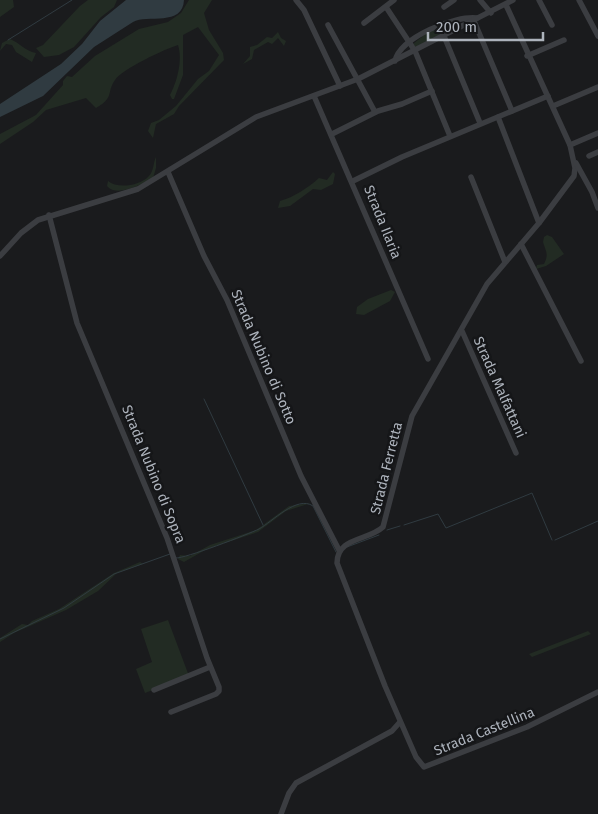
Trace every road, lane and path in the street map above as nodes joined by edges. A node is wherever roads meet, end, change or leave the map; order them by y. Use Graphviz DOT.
graph roads {
  1 [pos="296,0"];
  2 [pos="394,0"];
  3 [pos="454,0"];
  4 [pos="480,0"];
  5 [pos="513,0"];
  6 [pos="539,0"];
  7 [pos="580,0"];
  8 [pos="506,5"];
  9 [pos="386,7"];
  10 [pos="444,7"];
  11 [pos="491,13"];
  12 [pos="476,20"];
  13 [pos="364,23"];
  14 [pos="328,25"];
  15 [pos="552,25"];
  16 [pos="444,36"];
  17 [pos="598,36"];
  18 [pos="564,40"];
  19 [pos="411,42"];
  20 [pos="416,51"];
  21 [pos="527,56"];
  22 [pos="395,61"];
  23 [pos="358,79"];
  24 [pos="340,86"];
  25 [pos="598,87"];
  26 [pos="432,91"];
  27 [pos="314,96"];
  28 [pos="548,96"];
  29 [pos="553,106"];
  30 [pos="512,111"];
  31 [pos="375,112"];
  32 [pos="498,117"];
  33 [pos="480,123"];
  34 [pos="598,133"];
  35 [pos="332,134"];
  36 [pos="450,136"];
  37 [pos="570,145"];
  38 [pos="598,152"];
  39 [pos="589,156"];
  40 [pos="574,159"];
  41 [pos="168,172"];
  42 [pos="574,176"];
  43 [pos="471,177"];
  44 [pos="353,181"];
  45 [pos="588,185"];
  46 [pos="595,191"];
  47 [pos="598,208"];
  48 [pos="50,215"];
  49 [pos="539,222"];
  50 [pos="521,244"];
  51 [pos="0,256"];
  52 [pos="505,262"];
  53 [pos="462,331"];
  54 [pos="428,359"];
  55 [pos="582,361"];
  56 [pos="516,453"];
  57 [pos="339,550"];
  58 [pos="210,667"];
  59 [pos="154,690"];
  60 [pos="598,692"];
  61 [pos="171,712"];
  62 [pos="400,722"];
  63 [pos="396,728"];
  64 [pos="404,731"];
  65 [pos="280,814"];
  1 -- 24 [label="street"];
  2 -- 9 [label="street"];
  3 -- 10 [label="street"];
  4 -- 11 [label="street"];
  5 -- 8 [label="street"];
  6 -- 15 [label="street"];
  7 -- 17 [label="street"];
  8 -- 11 [label="street"];
  8 -- 21 [label="street"];
  9 -- 13 [label="street"];
  9 -- 19 [label="street"];
  11 -- 12 [label="street"];
  12 -- 16 [label="street"];
  12 -- 19 [label="street"];
  12 -- 30 [label="street"];
  14 -- 23 [label="street"];
  16 -- 20 [label="street"];
  16 -- 33 [label="street"];
  18 -- 21 [label="street"];
  19 -- 20 [label="street"];
  19 -- 22 [label="street"];
  20 -- 22 [label="street"];
  20 -- 26 [label="street"];
  21 -- 28 [label="street"];
  22 -- 23 [label="street"];
  23 -- 24 [label="street"];
  23 -- 31 [label="street"];
  24 -- 27 [label="street"];
  25 -- 29 [label="street"];
  26 -- 31 [label="street"];
  26 -- 36 [label="street"];
  27 -- 35 [label="street, Strada Ilaria"];
  27 -- 41 [label="street"];
  28 -- 29 [label="street"];
  28 -- 30 [label="street"];
  29 -- 37 [label="street"];
  30 -- 32 [label="street"];
  31 -- 35 [label="street"];
  32 -- 33 [label="street"];
  32 -- 49 [label="street"];
  33 -- 36 [label="street"];
  34 -- 37 [label="street"];
  35 -- 44 [label="street, Strada Ilaria"];
  36 -- 44 [label="street"];
  37 -- 40 [label="street"];
  38 -- 39 [label="street"];
  40 -- 42 [label="street"];
  40 -- 45 [label="street"];
  41 -- 48 [label="street"];
  41 -- 57 [label="street, Strada Nubino di Sotto"];
  42 -- 45 [label="street"];
  42 -- 49 [label="street, Strada Ferretta"];
  43 -- 52 [label="street"];
  44 -- 54 [label="street, Strada Ilaria"];
  45 -- 46 [label="street"];
  46 -- 47 [label="street"];
  48 -- 51 [label="street"];
  48 -- 58 [label="street, Strada Nubino di Sopra"];
  49 -- 50 [label="street, Strada Ferretta"];
  50 -- 52 [label="street, Strada Ferretta"];
  50 -- 55 [label="street"];
  52 -- 53 [label="street, Strada Ferretta"];
  53 -- 56 [label="street, Strada Malfattani"];
  53 -- 57 [label="street, Strada Ferretta"];
  57 -- 62 [label="street"];
  58 -- 59 [label="street"];
  58 -- 61 [label="street, Strada Nubino di Sopra"];
  60 -- 64 [label="street, Strada Castellina"];
  62 -- 63 [label="street"];
  62 -- 64 [label="street, Strada Castellina"];
  63 -- 64 [label="street"];
  63 -- 65 [label="street"];
}
